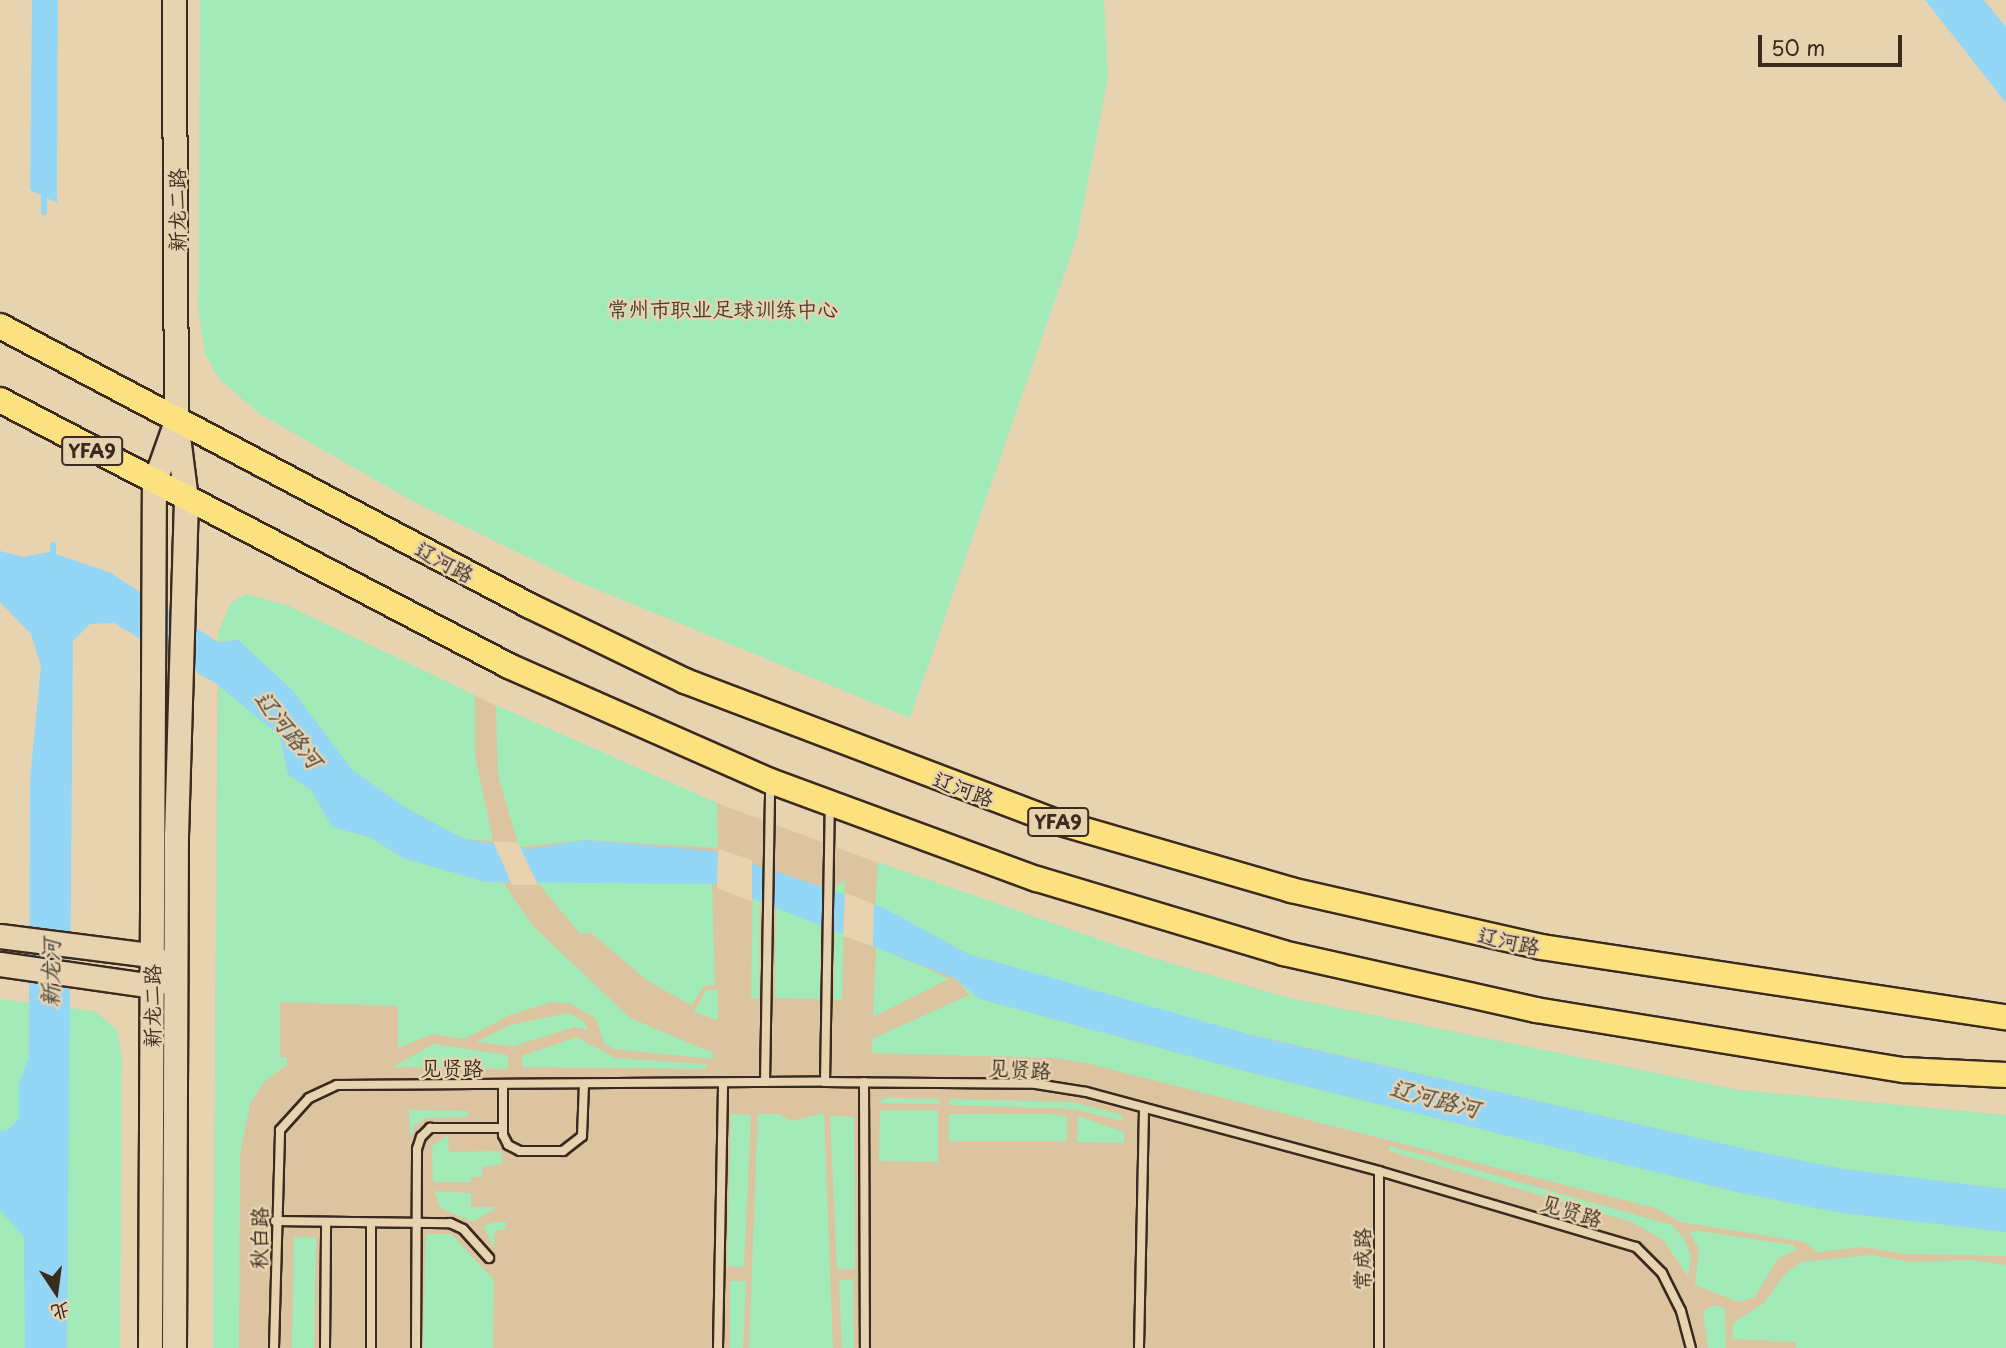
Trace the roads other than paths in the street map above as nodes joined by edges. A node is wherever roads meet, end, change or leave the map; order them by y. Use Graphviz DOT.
graph roads {
  1 [pos="174,0"];
  2 [pos="0,326"];
  3 [pos="0,400"];
  4 [pos="176,421"];
  5 [pos="154,483"];
  6 [pos="186,499"];
  7 [pos="770,781"];
  8 [pos="830,805"];
  9 [pos="8,936"];
  10 [pos="151,955"];
  11 [pos="8,965"];
  12 [pos="175,972"];
  13 [pos="152,986"];
  14 [pos="2006,1017"];
  15 [pos="2006,1075"];
  16 [pos="765,1082"];
  17 [pos="825,1082"];
  18 [pos="864,1082"];
  19 [pos="723,1083"];
  20 [pos="503,1084"];
  21 [pos="584,1084"];
  22 [pos="1144,1108"];
  23 [pos="502,1128"];
  24 [pos="280,1129"];
  25 [pos="1379,1171"];
  26 [pos="275,1221"];
  27 [pos="326,1222"];
  28 [pos="417,1222"];
  29 [pos="371,1223"];
  30 [pos="489,1258"];
  31 [pos="150,1348"];
  32 [pos="174,1348"];
  33 [pos="274,1348"];
  34 [pos="325,1348"];
  35 [pos="371,1348"];
  36 [pos="416,1348"];
  37 [pos="718,1348"];
  38 [pos="865,1348"];
  39 [pos="1139,1348"];
  40 [pos="1379,1348"];
  41 [pos="1691,1348"];
  1 -- 4 [label="street, 新龙二路"];
  2 -- 4 [label="main road, 辽河路 / YFA9"];
  3 -- 5 [label="main road, YFA9"];
  4 -- 5 [label="street"];
  4 -- 6 [label="street, 新龙二路"];
  4 -- 14 [label="main road, 辽河路 / YFA9"];
  5 -- 6 [label="main road, YFA9"];
  5 -- 10 [label="street, 新龙二路"];
  6 -- 7 [label="main road, YFA9"];
  6 -- 12 [label="street, 新龙二路"];
  7 -- 8 [label="main road, YFA9"];
  7 -- 16 [label="lane"];
  8 -- 15 [label="main road, YFA9"];
  8 -- 17 [label="lane"];
  9 -- 10 [label="street"];
  10 -- 12 [label="street"];
  10 -- 13 [label="street, 新龙二路"];
  11 -- 13 [label="street"];
  12 -- 13 [label="street"];
  12 -- 32 [label="street, 新龙二路"];
  13 -- 31 [label="street, 新龙二路"];
  16 -- 17 [label="lane, 见贤路"];
  16 -- 19 [label="lane, 见贤路"];
  17 -- 18 [label="lane, 见贤路"];
  18 -- 22 [label="lane, 见贤路"];
  18 -- 38 [label="lane"];
  19 -- 21 [label="lane, 见贤路"];
  19 -- 37 [label="lane"];
  20 -- 21 [label="lane, 见贤路"];
  20 -- 23 [label="lane"];
  20 -- 24 [label="lane, 见贤路"];
  21 -- 23 [label="lane"];
  22 -- 25 [label="lane, 见贤路"];
  22 -- 39 [label="lane"];
  23 -- 28 [label="lane"];
  24 -- 26 [label="lane, 秋白路"];
  25 -- 40 [label="lane, 常成路"];
  25 -- 41 [label="lane, 见贤路"];
  26 -- 27 [label="lane"];
  26 -- 33 [label="lane, 秋白路"];
  27 -- 29 [label="lane"];
  27 -- 34 [label="lane"];
  28 -- 29 [label="lane"];
  28 -- 30 [label="lane"];
  28 -- 36 [label="lane"];
  29 -- 35 [label="lane"];
}
